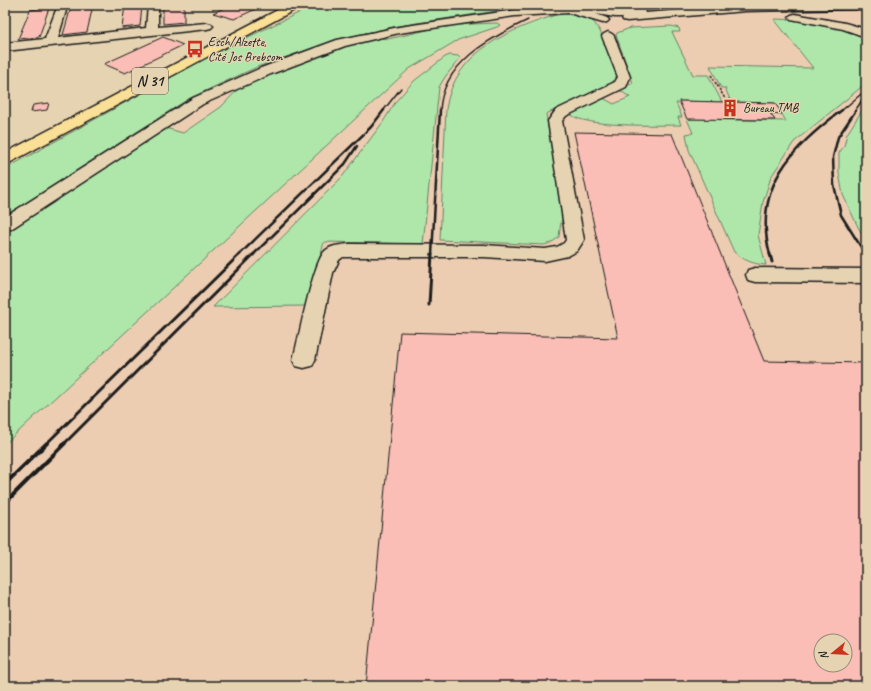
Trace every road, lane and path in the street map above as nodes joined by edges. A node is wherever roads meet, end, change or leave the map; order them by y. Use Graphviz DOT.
graph roads {
  1 [pos="153,5"];
  2 [pos="296,5"];
  3 [pos="690,5"];
  4 [pos="737,5"];
  5 [pos="843,5"];
  6 [pos="861,6"];
  7 [pos="62,7"];
  8 [pos="541,8"];
  9 [pos="570,10"];
  10 [pos="615,14"];
  11 [pos="626,21"];
  12 [pos="207,26"];
  13 [pos="606,26"];
  14 [pos="152,31"];
  15 [pos="866,33"];
  16 [pos="50,43"];
  17 [pos="5,47"];
  18 [pos="711,75"];
  19 [pos="727,102"];
  20 [pos="5,160"];
  21 [pos="5,225"];
  22 [pos="755,275"];
  23 [pos="866,276"];
  24 [pos="304,360"];
  1 -- 14 [label="street"];
  2 -- 20 [label="main road, N 31"];
  3 -- 10 [label="street"];
  4 -- 10 [label="street"];
  5 -- 6 [label="street"];
  6 -- 11 [label="street"];
  7 -- 16 [label="street"];
  8 -- 9 [label="street"];
  8 -- 21 [label="street"];
  9 -- 10 [label="street"];
  9 -- 13 [label="street"];
  10 -- 11 [label="street"];
  10 -- 13 [label="street"];
  11 -- 13 [label="street"];
  11 -- 15 [label="street"];
  12 -- 14 [label="street"];
  13 -- 24 [label="street"];
  14 -- 16 [label="street"];
  16 -- 17 [label="street"];
  18 -- 19 [label="path"];
  22 -- 23 [label="street"];
}
